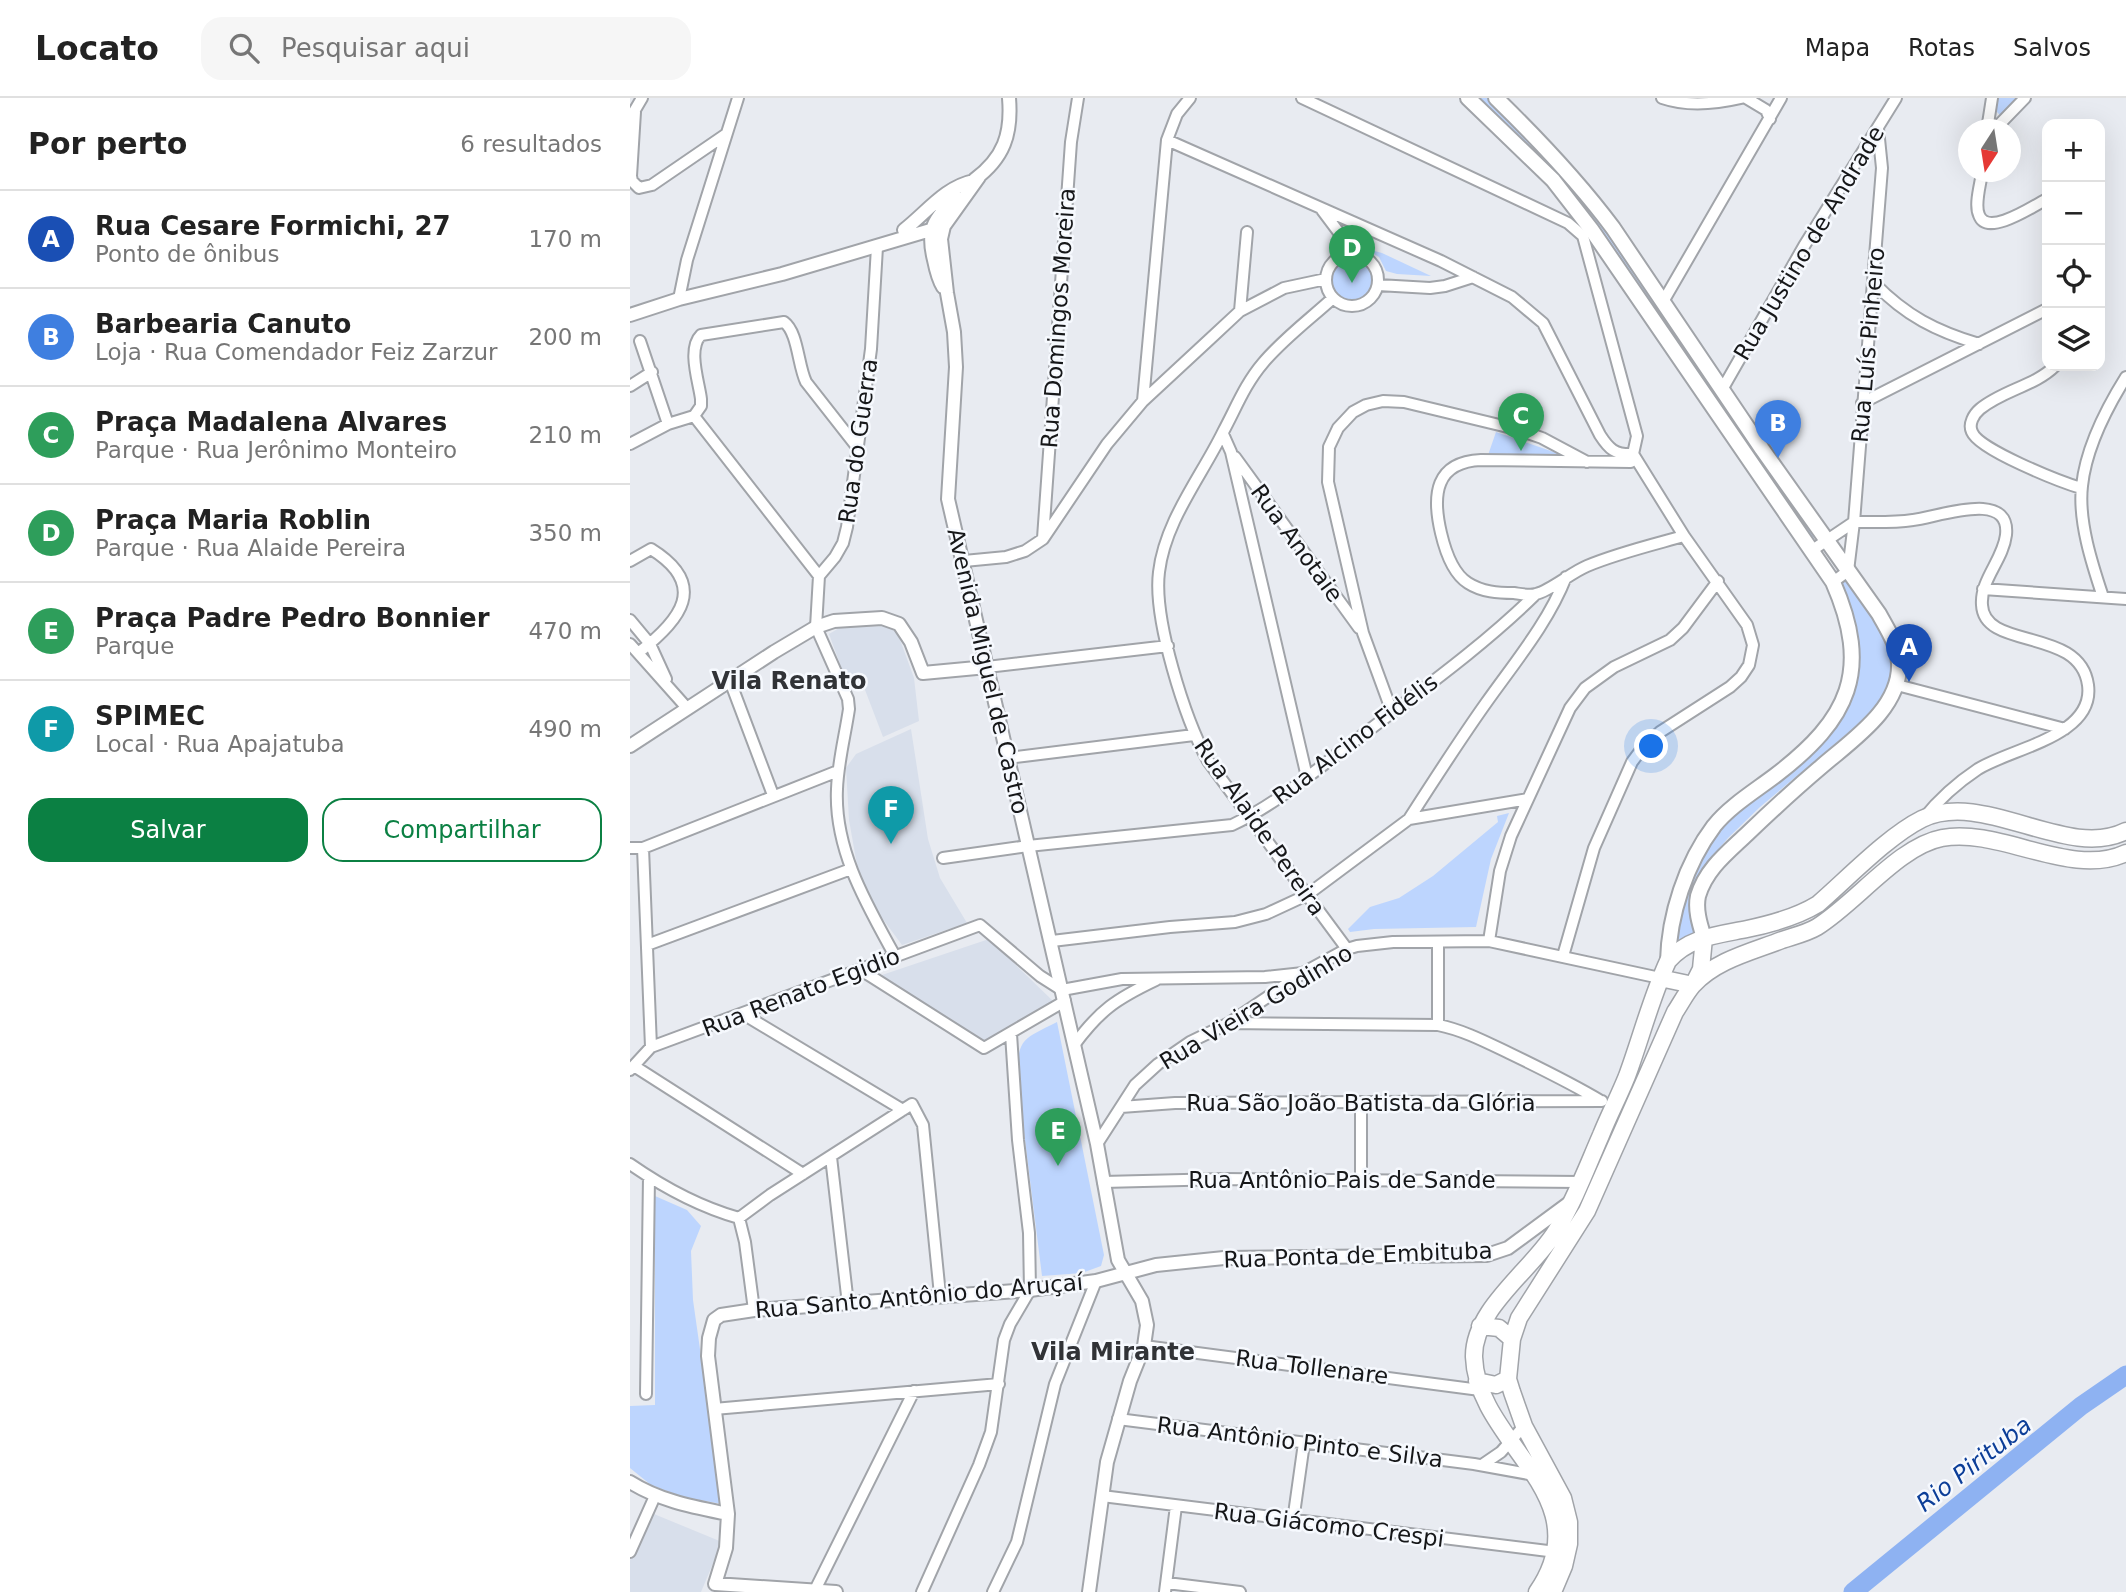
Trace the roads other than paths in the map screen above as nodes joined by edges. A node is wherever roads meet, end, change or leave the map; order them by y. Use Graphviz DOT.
graph roads {
  1 [pos="642,98"];
  2 [pos="738,98"];
  3 [pos="1009,98"];
  4 [pos="1078,98"];
  5 [pos="1190,98"];
  6 [pos="1302,98"];
  7 [pos="1468,98"];
  8 [pos="1496,98"];
  9 [pos="1662,98"];
  10 [pos="1741,98"];
  11 [pos="1746,98"];
  12 [pos="1781,98"];
  13 [pos="1896,98"];
  14 [pos="1992,98"];
  15 [pos="2025,98"];
  16 [pos="632,114"];
  17 [pos="1770,119"];
  18 [pos="1989,119"];
  19 [pos="2005,119"];
  20 [pos="1878,129"];
  21 [pos="725,135"];
  22 [pos="1167,140"];
  23 [pos="1861,155"];
  24 [pos="1882,168"];
  25 [pos="976,178"];
  26 [pos="1981,182"];
  27 [pos="2042,202"];
  28 [pos="1321,207"];
  29 [pos="941,221"];
  30 [pos="904,230"];
  31 [pos="930,230"];
  32 [pos="1247,232"];
  33 [pos="1587,232"];
  34 [pos="877,247"];
  35 [pos="1356,254"];
  36 [pos="1473,277"];
  37 [pos="1326,279"];
  38 [pos="1874,283"];
  39 [pos="1378,285"];
  40 [pos="947,293"];
  41 [pos="1333,298"];
  42 [pos="679,299"];
  43 [pos="1664,300"];
  44 [pos="1240,312"];
  45 [pos="2042,312"];
  46 [pos="630,315"];
  47 [pos="640,341"];
  48 [pos="1979,344"];
  49 [pos="2049,371"];
  50 [pos="652,372"];
  51 [pos="2126,378"];
  52 [pos="630,386"];
  53 [pos="1723,388"];
  54 [pos="1143,401"];
  55 [pos="1862,403"];
  56 [pos="694,416"];
  57 [pos="668,424"];
  58 [pos="1223,434"];
  59 [pos="630,444"];
  60 [pos="857,447"];
  61 [pos="1231,452"];
  62 [pos="1635,458"];
  63 [pos="1587,462"];
  64 [pos="2081,488"];
  65 [pos="1854,522"];
  66 [pos="1684,536"];
  67 [pos="1043,539"];
  68 [pos="1826,540"];
  69 [pos="1811,551"];
  70 [pos="630,561"];
  71 [pos="964,561"];
  72 [pos="1848,571"];
  73 [pos="819,576"];
  74 [pos="1566,577"];
  75 [pos="1718,581"];
  76 [pos="1833,582"];
  77 [pos="1983,589"];
  78 [pos="1536,594"];
  79 [pos="2103,597"];
  80 [pos="2126,599"];
  81 [pos="630,620"];
  82 [pos="816,627"];
  83 [pos="1363,633"];
  84 [pos="630,644"];
  85 [pos="650,644"];
  86 [pos="1168,646"];
  87 [pos="638,653"];
  88 [pos="987,667"];
  89 [pos="730,681"];
  90 [pos="668,685"];
  91 [pos="1897,685"];
  92 [pos="687,708"];
  93 [pos="1392,712"];
  94 [pos="2065,729"];
  95 [pos="1194,735"];
  96 [pos="630,746"];
  97 [pos="1008,758"];
  98 [pos="838,771"];
  99 [pos="1307,777"];
  100 [pos="773,795"];
  101 [pos="1528,799"];
  102 [pos="1249,817"];
  103 [pos="1409,819"];
  104 [pos="1923,819"];
  105 [pos="2126,831"];
  106 [pos="1028,846"];
  107 [pos="630,848"];
  108 [pos="643,848"];
  109 [pos="2126,853"];
  110 [pos="943,858"];
  111 [pos="851,869"];
  112 [pos="1683,887"];
  113 [pos="1700,891"];
  114 [pos="1307,895"];
  115 [pos="1704,938"];
  116 [pos="1052,941"];
  117 [pos="1489,941"];
  118 [pos="1438,942"];
  119 [pos="647,945"];
  120 [pos="1348,949"];
  121 [pos="895,956"];
  122 [pos="1563,956"];
  123 [pos="1668,961"];
  124 [pos="861,970"];
  125 [pos="1303,973"];
  126 [pos="1660,978"];
  127 [pos="1158,979"];
  128 [pos="1693,985"];
  129 [pos="1063,995"];
  130 [pos="743,1014"];
  131 [pos="1229,1023"];
  132 [pos="1438,1025"];
  133 [pos="1011,1034"];
  134 [pos="1074,1045"];
  135 [pos="651,1047"];
  136 [pos="632,1068"];
  137 [pos="1361,1102"];
  138 [pos="1608,1103"];
  139 [pos="908,1107"];
  140 [pos="1121,1107"];
  141 [pos="1097,1144"];
  142 [pos="831,1157"];
  143 [pos="630,1164"];
  144 [pos="803,1174"];
  145 [pos="649,1177"];
  146 [pos="1361,1179"];
  147 [pos="1103,1182"];
  148 [pos="1581,1182"];
  149 [pos="1575,1199"];
  150 [pos="739,1219"];
  151 [pos="1125,1273"];
  152 [pos="1096,1281"];
  153 [pos="1030,1290"];
  154 [pos="940,1295"];
  155 [pos="848,1304"];
  156 [pos="754,1310"];
  157 [pos="1480,1326"];
  158 [pos="1512,1339"];
  159 [pos="1144,1346"];
  160 [pos="1508,1379"];
  161 [pos="999,1384"];
  162 [pos="1479,1385"];
  163 [pos="914,1391"];
  164 [pos="646,1394"];
  165 [pos="714,1409"];
  166 [pos="1118,1419"];
  167 [pos="1524,1426"];
  168 [pos="1511,1442"];
  169 [pos="1304,1443"];
  170 [pos="1482,1465"];
  171 [pos="1534,1475"];
  172 [pos="630,1482"];
  173 [pos="655,1496"];
  174 [pos="1102,1496"];
  175 [pos="1176,1506"];
  176 [pos="729,1514"];
  177 [pos="1293,1521"];
  178 [pos="630,1552"];
  179 [pos="1556,1552"];
  180 [pos="713,1588"];
  181 [pos="1166,1588"];
  182 [pos="814,1591"];
  183 [pos="836,1592"];
  184 [pos="922,1592"];
  185 [pos="993,1592"];
  186 [pos="1088,1592"];
  187 [pos="1240,1592"];
  188 [pos="1537,1592"];
  189 [pos="1553,1592"];
  1 -- 16 [label="street"];
  2 -- 21 [label="street"];
  3 -- 25 [label="street, Avenida Miguel de Castro"];
  4 -- 67 [label="street, Rua Domingos Moreira"];
  5 -- 22 [label="street"];
  6 -- 33 [label="street"];
  7 -- 33 [label="main road"];
  8 -- 43 [label="main road"];
  9 -- 10 [label="street"];
  11 -- 17 [label="street"];
  12 -- 17 [label="street"];
  13 -- 20 [label="street, Rua Justino de Andrade"];
  14 -- 18 [label="street"];
  15 -- 19 [label="street"];
  16 -- 21 [label="street"];
  17 -- 43 [label="street"];
  20 -- 23 [label="street, Rua Justino de Andrade"];
  20 -- 24 [label="street, Rua Luís Pinheiro"];
  21 -- 42 [label="street"];
  22 -- 28 [label="street"];
  22 -- 54 [label="street"];
  23 -- 24 [label="street"];
  23 -- 53 [label="street, Rua Justino de Andrade"];
  24 -- 38 [label="street, Rua Luís Pinheiro"];
  25 -- 29 [label="street, Avenida Miguel de Castro"];
  25 -- 29 [label="street, Avenida Miguel de Castro"];
  25 -- 30 [label="street"];
  26 -- 27 [label="street"];
  28 -- 35 [label="street"];
  28 -- 36 [label="street"];
  29 -- 30 [label="street"];
  29 -- 31 [label="street"];
  29 -- 40 [label="street, Avenida Miguel de Castro"];
  30 -- 34 [label="street"];
  31 -- 34 [label="street"];
  31 -- 40 [label="street, Avenida Miguel de Castro"];
  32 -- 44 [label="street"];
  33 -- 62 [label="street"];
  33 -- 69 [label="main road"];
  34 -- 42 [label="street"];
  34 -- 60 [label="street, Rua do Guerra"];
  35 -- 37 [label="street"];
  35 -- 39 [label="street"];
  36 -- 39 [label="street"];
  36 -- 62 [label="street"];
  37 -- 41 [label="street"];
  37 -- 44 [label="street"];
  38 -- 48 [label="street"];
  38 -- 55 [label="street, Rua Luís Pinheiro"];
  39 -- 41 [label="street"];
  40 -- 71 [label="street, Avenida Miguel de Castro"];
  41 -- 58 [label="street, Rua Alaide Pereira"];
  42 -- 46 [label="street"];
  43 -- 53 [label="main road"];
  44 -- 54 [label="street"];
  45 -- 48 [label="street"];
  47 -- 50 [label="street"];
  48 -- 55 [label="street"];
  49 -- 64 [label="street"];
  50 -- 52 [label="street"];
  50 -- 57 [label="street"];
  51 -- 64 [label="street"];
  53 -- 68 [label="main road"];
  54 -- 67 [label="street"];
  55 -- 65 [label="street, Rua Luís Pinheiro"];
  56 -- 57 [label="street"];
  56 -- 60 [label="street"];
  56 -- 73 [label="street"];
  57 -- 59 [label="street"];
  58 -- 61 [label="street"];
  58 -- 86 [label="street, Rua Alaide Pereira"];
  60 -- 73 [label="street, Rua do Guerra"];
  61 -- 83 [label="street, Rua Anotaie"];
  61 -- 99 [label="street"];
  62 -- 63 [label="street"];
  62 -- 66 [label="street"];
  63 -- 78 [label="street"];
  63 -- 83 [label="street"];
  64 -- 79 [label="street"];
  65 -- 68 [label="street"];
  65 -- 72 [label="street, Rua Luís Pinheiro"];
  65 -- 77 [label="street"];
  66 -- 74 [label="street, Rua Alcino Fidélis"];
  66 -- 75 [label="street"];
  67 -- 71 [label="street"];
  68 -- 69 [label="street"];
  68 -- 72 [label="main road"];
  69 -- 76 [label="main road"];
  70 -- 85 [label="street"];
  71 -- 88 [label="street, Avenida Miguel de Castro"];
  72 -- 76 [label="street"];
  72 -- 91 [label="main road"];
  73 -- 82 [label="street"];
  74 -- 78 [label="street, Rua Alcino Fidélis"];
  74 -- 103 [label="street"];
  75 -- 101 [label="street"];
  75 -- 122 [label="street"];
  76 -- 112 [label="main road"];
  77 -- 79 [label="street"];
  77 -- 94 [label="street"];
  78 -- 93 [label="street, Rua Alcino Fidélis"];
  79 -- 80 [label="street"];
  81 -- 85 [label="street"];
  82 -- 88 [label="street"];
  82 -- 89 [label="street"];
  82 -- 98 [label="street"];
  83 -- 93 [label="street"];
  84 -- 87 [label="street"];
  85 -- 87 [label="street"];
  85 -- 90 [label="street"];
  86 -- 88 [label="street"];
  86 -- 95 [label="street, Rua Alaide Pereira"];
  87 -- 90 [label="street"];
  88 -- 97 [label="street, Avenida Miguel de Castro"];
  89 -- 92 [label="street"];
  89 -- 100 [label="street"];
  90 -- 92 [label="street"];
  91 -- 94 [label="street"];
  91 -- 113 [label="main road"];
  92 -- 96 [label="street"];
  93 -- 99 [label="street, Rua Alcino Fidélis"];
  94 -- 104 [label="street"];
  95 -- 97 [label="street"];
  95 -- 102 [label="street, Rua Alaide Pereira"];
  97 -- 106 [label="street, Avenida Miguel de Castro"];
  98 -- 100 [label="street"];
  98 -- 111 [label="street"];
  99 -- 102 [label="street, Rua Alcino Fidélis"];
  100 -- 108 [label="street"];
  101 -- 103 [label="street"];
  101 -- 117 [label="street"];
  102 -- 106 [label="street, Rua Alcino Fidélis"];
  102 -- 114 [label="street, Rua Alaide Pereira"];
  103 -- 114 [label="street"];
  104 -- 105 [label="main road"];
  104 -- 115 [label="main road"];
  106 -- 110 [label="street, Rua Alcino Fidélis"];
  106 -- 116 [label="street, Avenida Miguel de Castro"];
  107 -- 108 [label="street"];
  108 -- 119 [label="street"];
  109 -- 128 [label="main road"];
  111 -- 119 [label="street"];
  111 -- 121 [label="street"];
  112 -- 113 [label="main road"];
  112 -- 123 [label="main road"];
  113 -- 115 [label="main road"];
  114 -- 116 [label="street"];
  114 -- 120 [label="street, Rua Alaide Pereira"];
  115 -- 123 [label="main road"];
  115 -- 128 [label="main road"];
  116 -- 129 [label="street, Avenida Miguel de Castro"];
  117 -- 118 [label="street, Rua Vieira Godinho"];
  117 -- 122 [label="street, Rua Vieira Godinho"];
  118 -- 120 [label="street, Rua Vieira Godinho"];
  118 -- 132 [label="street"];
  119 -- 135 [label="street"];
  120 -- 125 [label="street, Rua Vieira Godinho"];
  121 -- 124 [label="street, Rua Renato Egidio"];
  121 -- 129 [label="street, Rua Renato Egidio"];
  122 -- 126 [label="street, Rua Vieira Godinho"];
  123 -- 126 [label="main road"];
  124 -- 130 [label="street, Rua Renato Egidio"];
  124 -- 133 [label="street"];
  125 -- 127 [label="street"];
  125 -- 131 [label="street, Rua Vieira Godinho"];
  126 -- 128 [label="main road"];
  126 -- 138 [label="main road"];
  127 -- 129 [label="street"];
  127 -- 134 [label="street"];
  128 -- 158 [label="main road"];
  129 -- 133 [label="street"];
  129 -- 134 [label="street, Avenida Miguel de Castro"];
  130 -- 135 [label="street, Rua Renato Egidio"];
  130 -- 139 [label="street"];
  131 -- 132 [label="street"];
  131 -- 140 [label="street, Rua Vieira Godinho"];
  132 -- 138 [label="street"];
  133 -- 153 [label="street"];
  134 -- 141 [label="street, Avenida Miguel de Castro"];
  135 -- 136 [label="street, Rua Renato Egidio"];
  136 -- 144 [label="street"];
  137 -- 138 [label="street, Rua São João Batista da Glória"];
  137 -- 140 [label="street, Rua São João Batista da Glória"];
  137 -- 146 [label="street"];
  138 -- 148 [label="main road"];
  139 -- 142 [label="street"];
  139 -- 154 [label="street"];
  140 -- 141 [label="street, Rua Vieira Godinho"];
  141 -- 147 [label="street, Avenida Miguel de Castro"];
  142 -- 144 [label="street"];
  142 -- 155 [label="street"];
  143 -- 145 [label="street"];
  144 -- 150 [label="street"];
  145 -- 150 [label="street"];
  145 -- 164 [label="street"];
  146 -- 147 [label="street, Rua Antônio Pais de Sande"];
  146 -- 148 [label="street, Rua Antônio Pais de Sande"];
  147 -- 151 [label="street, Avenida Miguel de Castro"];
  148 -- 149 [label="main road"];
  149 -- 151 [label="street, Rua Ponta de Embituba"];
  149 -- 157 [label="main road"];
  150 -- 156 [label="street"];
  151 -- 152 [label="street, Rua Santo Antônio do Aruçaí"];
  151 -- 159 [label="street, Avenida Miguel de Castro"];
  152 -- 153 [label="street, Rua Santo Antônio do Aruçaí"];
  152 -- 185 [label="street"];
  153 -- 154 [label="street, Rua Santo Antônio do Aruçaí"];
  153 -- 161 [label="street"];
  154 -- 155 [label="street, Rua Santo Antônio do Aruçaí"];
  155 -- 156 [label="street, Rua Santo Antônio do Aruçaí"];
  156 -- 165 [label="street, Rua Santo Antônio do Aruçaí"];
  157 -- 158 [label="main road"];
  157 -- 162 [label="main road"];
  158 -- 160 [label="main road"];
  159 -- 162 [label="street, Rua Tollenare"];
  159 -- 166 [label="street, Avenida Miguel de Castro"];
  160 -- 162 [label="main road"];
  160 -- 167 [label="main road"];
  161 -- 163 [label="street"];
  161 -- 184 [label="street"];
  162 -- 168 [label="main road"];
  163 -- 165 [label="street"];
  163 -- 182 [label="street"];
  165 -- 176 [label="street"];
  166 -- 169 [label="street, Rua Antônio Pinto e Silva"];
  166 -- 174 [label="street, Avenida Miguel de Castro"];
  167 -- 168 [label="street"];
  167 -- 189 [label="main road"];
  168 -- 170 [label="street"];
  168 -- 171 [label="main road"];
  169 -- 170 [label="street, Rua Antônio Pinto e Silva"];
  169 -- 177 [label="street"];
  170 -- 171 [label="street, Rua Antônio Pinto e Silva"];
  171 -- 179 [label="main road"];
  172 -- 173 [label="street"];
  173 -- 176 [label="street"];
  173 -- 178 [label="street"];
  174 -- 175 [label="street, Rua Giácomo Crespi"];
  174 -- 186 [label="street, Avenida Miguel de Castro"];
  175 -- 177 [label="street, Rua Giácomo Crespi"];
  175 -- 181 [label="street"];
  176 -- 180 [label="street"];
  177 -- 179 [label="street, Rua Giácomo Crespi"];
  179 -- 188 [label="main road"];
  180 -- 182 [label="street"];
  181 -- 187 [label="street"];
  182 -- 183 [label="street"];
}
